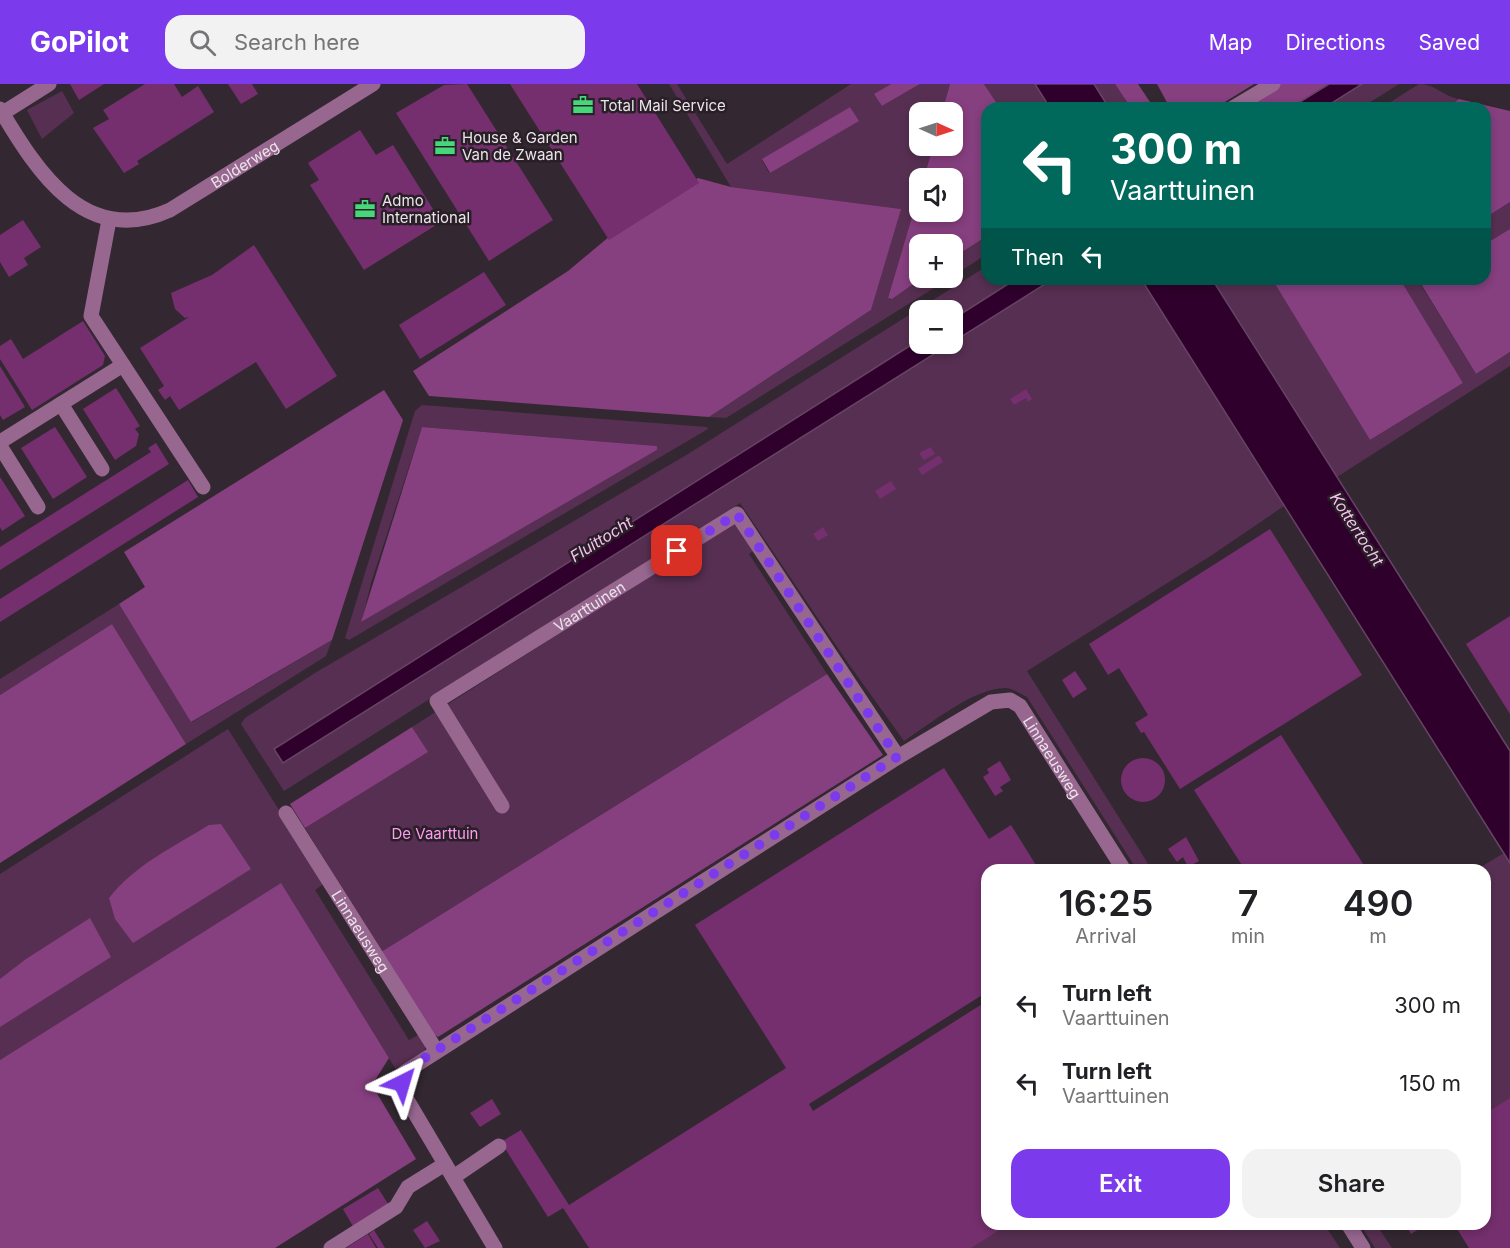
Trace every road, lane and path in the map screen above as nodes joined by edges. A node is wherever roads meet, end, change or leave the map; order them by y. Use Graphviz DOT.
graph roads {
  1 [pos="49,84"];
  2 [pos="373,84"];
  3 [pos="1273,84"];
  4 [pos="1243,102"];
  5 [pos="1,111"];
  6 [pos="109,220"];
  7 [pos="123,365"];
  8 [pos="61,404"];
  9 [pos="0,444"];
  10 [pos="102,469"];
  11 [pos="203,487"];
  12 [pos="38,507"];
  13 [pos="897,757"];
  14 [pos="502,806"];
  15 [pos="286,813"];
  16 [pos="1120,864"];
  17 [pos="436,1050"];
  18 [pos="499,1146"];
  19 [pos="450,1170"];
  20 [pos="1352,1230"];
  21 [pos="331,1248"];
  22 [pos="495,1248"];
  23 [pos="1363,1248"];
  1 -- 5 [label="street, Bolderweg"];
  2 -- 6 [label="street, Bolderweg"];
  3 -- 4 [label="street"];
  5 -- 6 [label="street, Bolderweg"];
  6 -- 7 [label="street"];
  7 -- 8 [label="street"];
  7 -- 11 [label="street"];
  8 -- 9 [label="street"];
  8 -- 10 [label="street"];
  9 -- 12 [label="street"];
  13 -- 14 [label="street, Vaarttuinen"];
  13 -- 16 [label="street, Linnaeusweg"];
  13 -- 17 [label="street, Linnaeusweg"];
  15 -- 17 [label="street, Linnaeusweg"];
  17 -- 19 [label="street, Linnaeusweg"];
  18 -- 19 [label="street"];
  19 -- 21 [label="street"];
  19 -- 22 [label="street"];
  20 -- 23 [label="street"];
}
